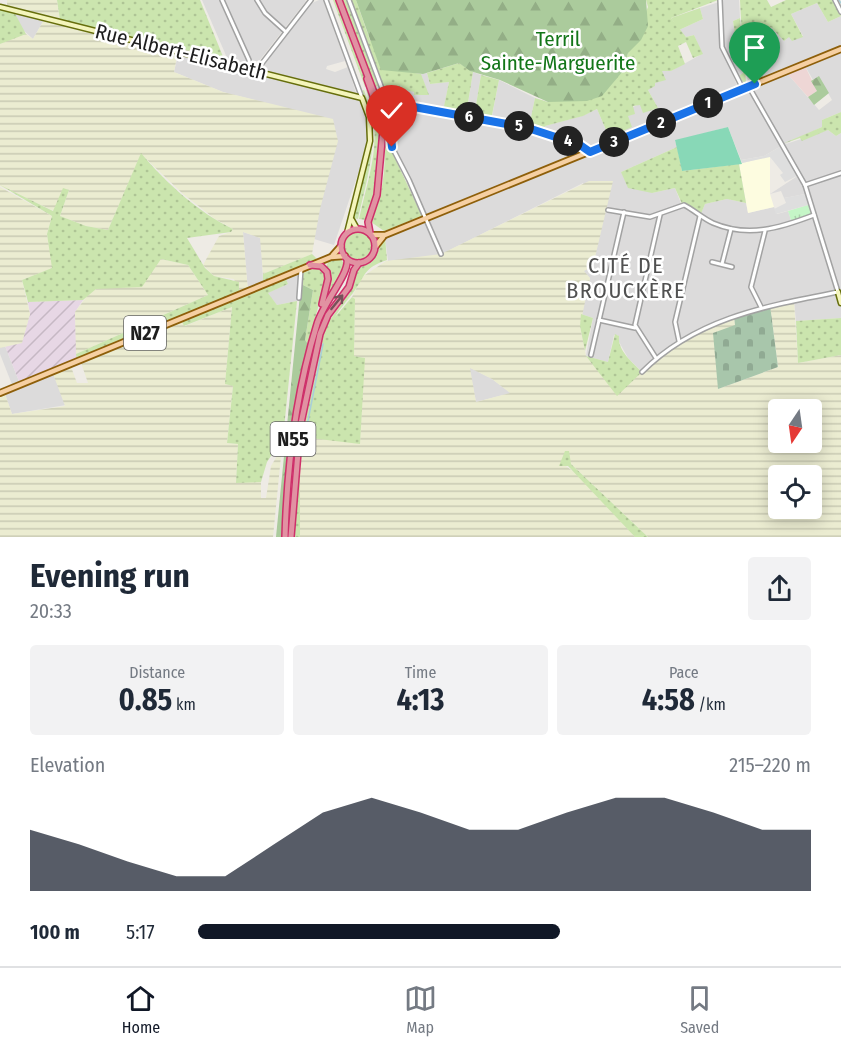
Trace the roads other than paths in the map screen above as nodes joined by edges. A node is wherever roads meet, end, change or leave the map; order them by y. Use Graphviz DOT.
graph roads {
  1 [pos="222,0"];
  2 [pos="256,0"];
  3 [pos="311,0"];
  4 [pos="327,0"];
  5 [pos="339,0"];
  6 [pos="349,0"];
  7 [pos="720,0"];
  8 [pos="835,0"];
  9 [pos="0,7"];
  10 [pos="841,12"];
  11 [pos="285,31"];
  12 [pos="841,49"];
  13 [pos="250,69"];
  14 [pos="256,71"];
  15 [pos="749,87"];
  16 [pos="743,89"];
  17 [pos="363,98"];
  18 [pos="387,102"];
  19 [pos="581,146"];
  20 [pos="590,152"];
  21 [pos="580,156"];
  22 [pos="841,173"];
  23 [pos="805,185"];
  24 [pos="608,210"];
  25 [pos="624,212"];
  26 [pos="660,214"];
  27 [pos="814,214"];
  28 [pos="700,216"];
  29 [pos="351,219"];
  30 [pos="424,219"];
  31 [pos="368,222"];
  32 [pos="358,229"];
  33 [pos="731,229"];
  34 [pos="765,231"];
  35 [pos="347,233"];
  36 [pos="370,234"];
  37 [pos="385,235"];
  38 [pos="341,246"];
  39 [pos="375,247"];
  40 [pos="441,254"];
  41 [pos="331,257"];
  42 [pos="346,258"];
  43 [pos="712,262"];
  44 [pos="359,263"];
  45 [pos="722,264"];
  46 [pos="310,265"];
  47 [pos="732,267"];
  48 [pos="301,269"];
  49 [pos="839,293"];
  50 [pos="299,298"];
  51 [pos="841,303"];
  52 [pos="761,307"];
  53 [pos="322,308"];
  54 [pos="599,320"];
  55 [pos="636,328"];
  56 [pos="679,341"];
  57 [pos="591,355"];
  58 [pos="656,358"];
  59 [pos="642,372"];
  60 [pos="0,393"];
  61 [pos="285,537"];
  62 [pos="291,537"];
  1 -- 13 [label="street"];
  2 -- 11 [label="street"];
  3 -- 11 [label="street"];
  4 -- 17 [label="street"];
  5 -- 31 [label="highway"];
  6 -- 18 [label="street"];
  7 -- 16 [label="street"];
  8 -- 10 [label="street"];
  9 -- 13 [label="street, Rue Albert-Elisabeth"];
  11 -- 14 [label="street"];
  12 -- 15 [label="main road"];
  13 -- 14 [label="street, Rue Albert-Elisabeth"];
  14 -- 17 [label="street, Rue Albert-Elisabeth"];
  15 -- 16 [label="main road"];
  15 -- 23 [label="street"];
  16 -- 20 [label="main road"];
  17 -- 29 [label="street"];
  18 -- 19 [label="street"];
  18 -- 30 [label="street"];
  19 -- 20 [label="street"];
  19 -- 21 [label="street"];
  20 -- 21 [label="main road"];
  21 -- 30 [label="main road"];
  22 -- 23 [label="street"];
  23 -- 27 [label="street"];
  24 -- 25 [label="street"];
  25 -- 26 [label="street"];
  25 -- 54 [label="street"];
  26 -- 28 [label="street"];
  26 -- 55 [label="street"];
  27 -- 34 [label="street"];
  27 -- 49 [label="street"];
  28 -- 33 [label="street"];
  28 -- 56 [label="street"];
  29 -- 32 [label="street"];
  29 -- 35 [label="street"];
  30 -- 37 [label="main road"];
  30 -- 40 [label="street"];
  31 -- 32 [label="highway"];
  31 -- 36 [label="highway"];
  32 -- 35 [label="highway"];
  32 -- 36 [label="highway"];
  33 -- 34 [label="street"];
  33 -- 45 [label="street"];
  34 -- 52 [label="street"];
  35 -- 38 [label="highway, N27"];
  36 -- 37 [label="main road"];
  36 -- 39 [label="highway"];
  37 -- 39 [label="main road"];
  38 -- 41 [label="main road, N27"];
  38 -- 42 [label="highway"];
  39 -- 44 [label="highway"];
  41 -- 42 [label="main road, N27"];
  41 -- 46 [label="main road, N27"];
  42 -- 44 [label="highway, N27"];
  42 -- 53 [label="highway, N55"];
  43 -- 45 [label="street"];
  62 -- 44 [label="highway, N55, one-way"];
  45 -- 47 [label="street"];
  46 -- 48 [label="main road, N27"];
  46 -- 53 [label="highway"];
  48 -- 50 [label="street"];
  48 -- 60 [label="main road, N27"];
  49 -- 51 [label="street"];
  49 -- 52 [label="street"];
  52 -- 56 [label="street"];
  53 -- 61 [label="highway, N55"];
  54 -- 55 [label="street"];
  54 -- 57 [label="street"];
  55 -- 58 [label="street"];
  56 -- 58 [label="street"];
  58 -- 59 [label="street"];
}
